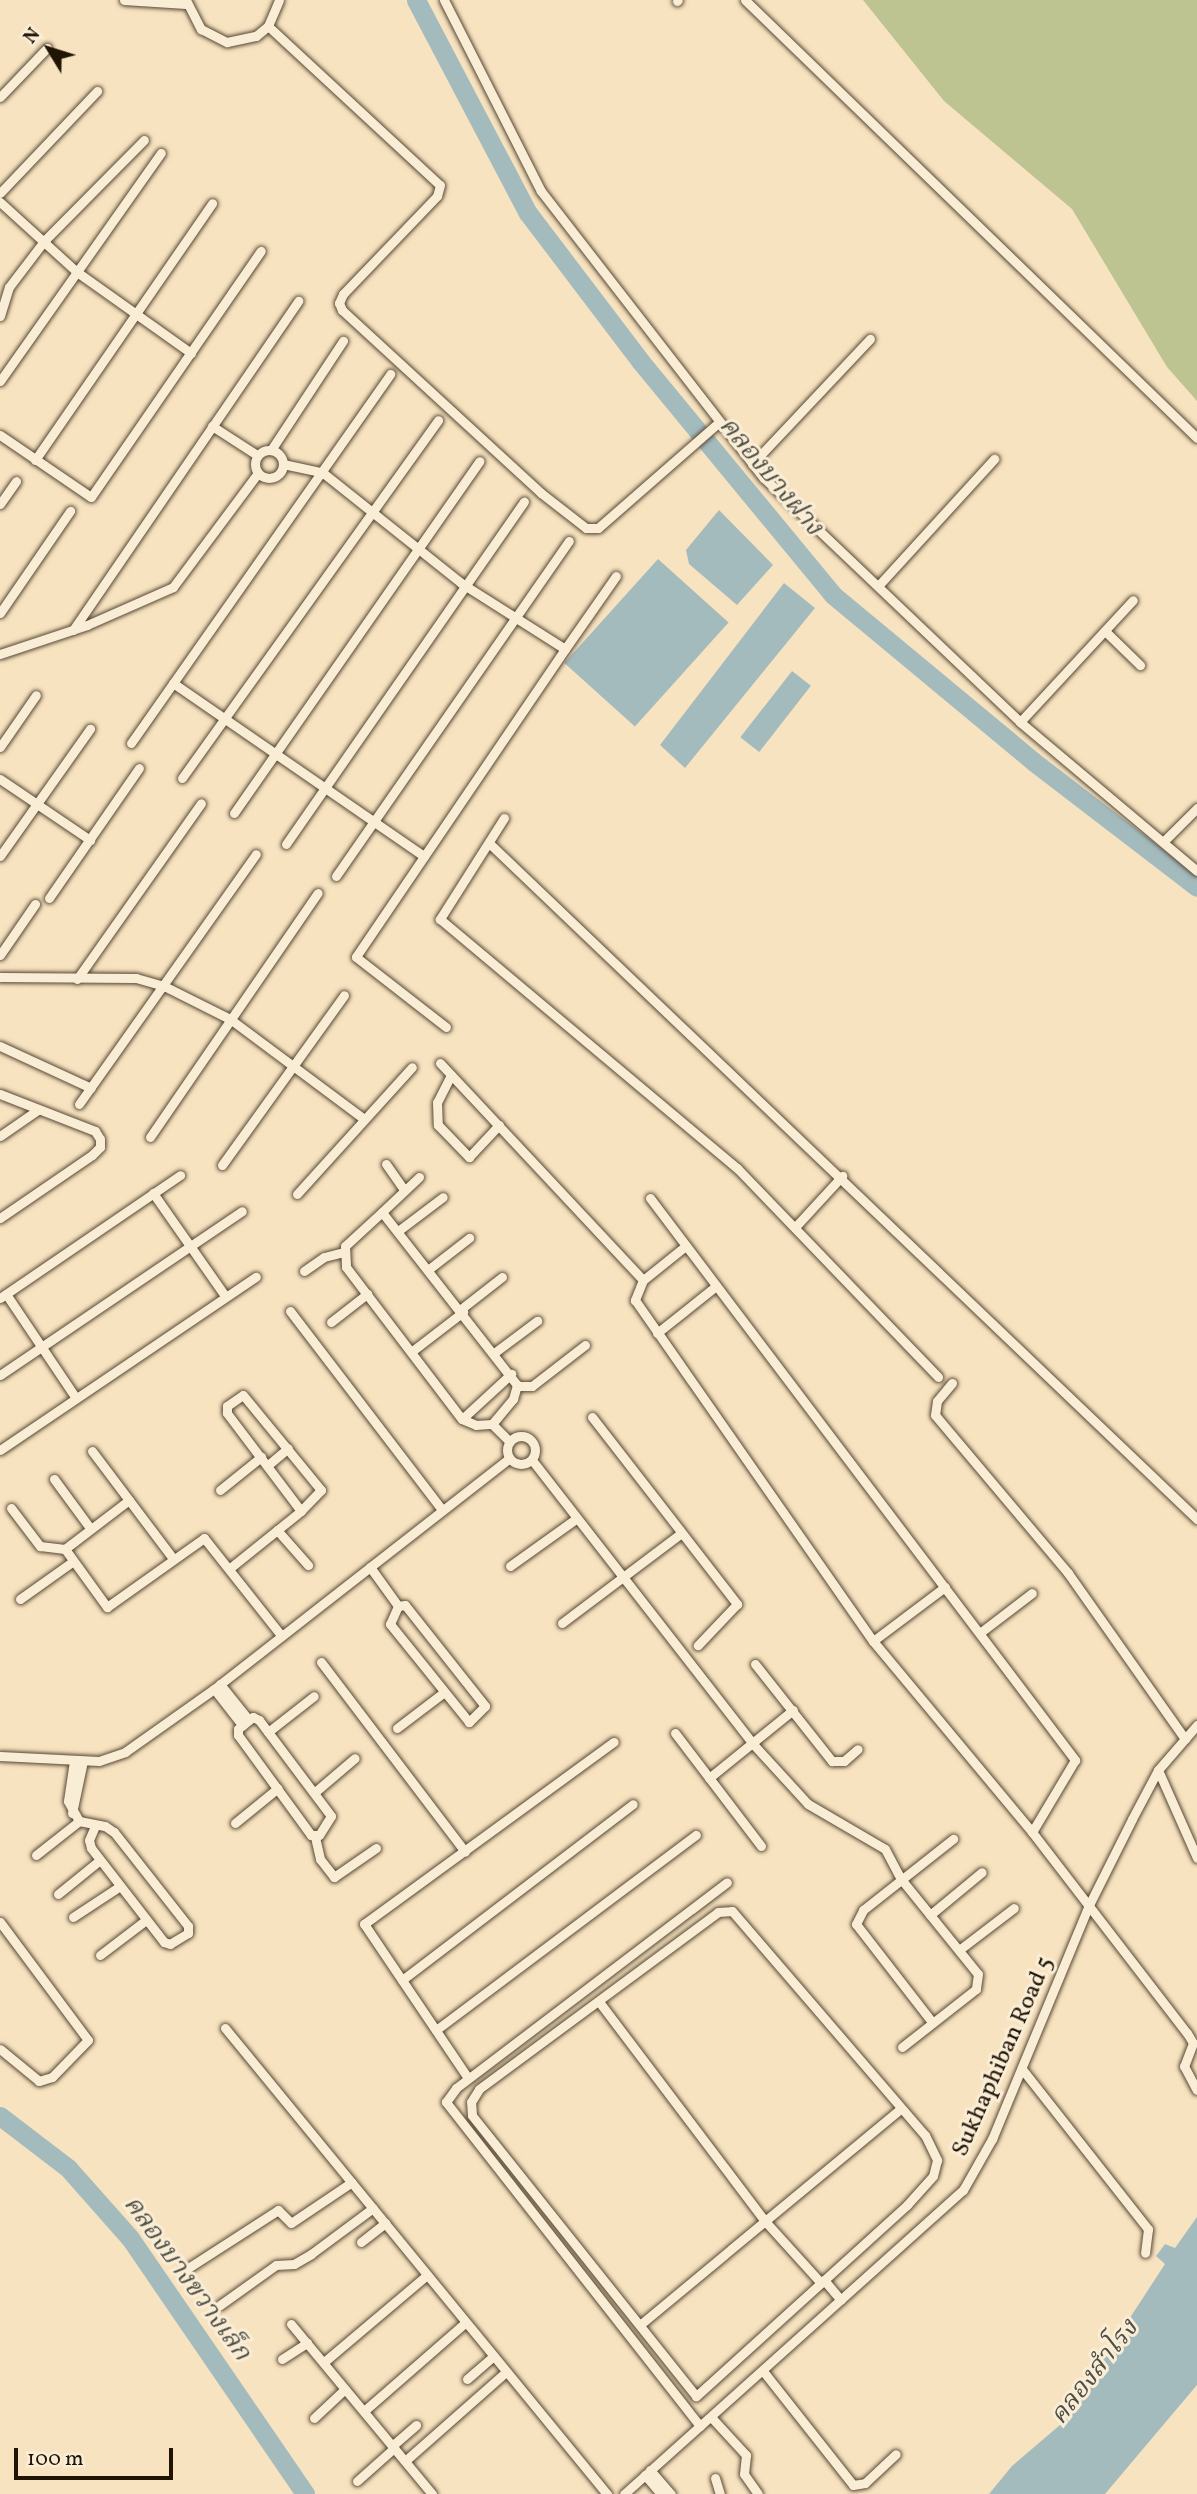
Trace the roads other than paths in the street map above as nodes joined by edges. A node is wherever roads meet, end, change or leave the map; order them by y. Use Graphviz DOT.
graph roads {
  1 [pos="124,0"];
  2 [pos="279,0"];
  3 [pos="444,0"];
  4 [pos="745,0"];
  5 [pos="186,2"];
  6 [pos="268,26"];
  7 [pos="47,48"];
  8 [pos="97,91"];
  9 [pos="0,97"];
  10 [pos="144,139"];
  11 [pos="161,153"];
  12 [pos="0,192"];
  13 [pos="0,202"];
  14 [pos="212,203"];
  15 [pos="44,242"];
  16 [pos="261,251"];
  17 [pos="77,272"];
  18 [pos="298,301"];
  19 [pos="135,313"];
  20 [pos="0,316"];
  21 [pos="870,339"];
  22 [pos="343,341"];
  23 [pos="191,353"];
  24 [pos="390,374"];
  25 [pos="0,381"];
  26 [pos="438,420"];
  27 [pos="718,423"];
  28 [pos="212,426"];
  29 [pos="0,435"];
  30 [pos="1197,439"];
  31 [pos="271,450"];
  32 [pos="257,455"];
  33 [pos="994,459"];
  34 [pos="35,460"];
  35 [pos="480,461"];
  36 [pos="283,464"];
  37 [pos="752,464"];
  38 [pos="258,472"];
  39 [pos="322,472"];
  40 [pos="16,481"];
  41 [pos="524,502"];
  42 [pos="0,504"];
  43 [pos="70,511"];
  44 [pos="372,512"];
  45 [pos="569,541"];
  46 [pos="418,550"];
  47 [pos="616,576"];
  48 [pos="879,585"];
  49 [pos="466,586"];
  50 [pos="1133,600"];
  51 [pos="0,613"];
  52 [pos="516,617"];
  53 [pos="73,630"];
  54 [pos="1105,631"];
  55 [pos="565,649"];
  56 [pos="0,654"];
  57 [pos="1140,665"];
  58 [pos="173,683"];
  59 [pos="36,695"];
  60 [pos="224,717"];
  61 [pos="1020,722"];
  62 [pos="90,729"];
  63 [pos="131,743"];
  64 [pos="0,747"];
  65 [pos="276,753"];
  66 [pos="139,768"];
  67 [pos="182,778"];
  68 [pos="0,779"];
  69 [pos="325,787"];
  70 [pos="201,803"];
  71 [pos="37,805"];
  72 [pos="1197,808"];
  73 [pos="234,813"];
  74 [pos="504,818"];
  75 [pos="374,821"];
  76 [pos="90,840"];
  77 [pos="1163,842"];
  78 [pos="286,844"];
  79 [pos="489,844"];
  80 [pos="256,854"];
  81 [pos="0,856"];
  82 [pos="424,856"];
  83 [pos="1197,871"];
  84 [pos="336,876"];
  85 [pos="318,893"];
  86 [pos="49,898"];
  87 [pos="35,904"];
  88 [pos="0,955"];
  89 [pos="0,977"];
  90 [pos="77,979"];
  91 [pos="164,986"];
  92 [pos="344,995"];
  93 [pos="230,1019"];
  94 [pos="446,1027"];
  95 [pos="0,1046"];
  96 [pos="440,1063"];
  97 [pos="294,1066"];
  98 [pos="412,1067"];
  99 [pos="452,1075"];
  100 [pos="91,1088"];
  101 [pos="0,1094"];
  102 [pos="79,1104"];
  103 [pos="39,1109"];
  104 [pos="365,1119"];
  105 [pos="499,1125"];
  106 [pos="0,1136"];
  107 [pos="150,1137"];
  108 [pos="386,1164"];
  109 [pos="222,1165"];
  110 [pos="180,1175"];
  111 [pos="842,1176"];
  112 [pos="419,1177"];
  113 [pos="403,1188"];
  114 [pos="153,1193"];
  115 [pos="297,1194"];
  116 [pos="443,1197"];
  117 [pos="650,1198"];
  118 [pos="242,1210"];
  119 [pos="383,1212"];
  120 [pos="0,1218"];
  121 [pos="797,1225"];
  122 [pos="398,1230"];
  123 [pos="469,1238"];
  124 [pos="188,1244"];
  125 [pos="683,1248"];
  126 [pos="344,1252"];
  127 [pos="429,1269"];
  128 [pos="303,1271"];
  129 [pos="256,1277"];
  130 [pos="502,1277"];
  131 [pos="643,1280"];
  132 [pos="716,1286"];
  133 [pos="367,1294"];
  134 [pos="3,1296"];
  135 [pos="225,1296"];
  136 [pos="290,1311"];
  137 [pos="462,1311"];
  138 [pos="537,1321"];
  139 [pos="331,1322"];
  140 [pos="657,1333"];
  141 [pos="585,1345"];
  142 [pos="41,1346"];
  143 [pos="411,1352"];
  144 [pos="494,1353"];
  145 [pos="511,1374"];
  146 [pos="0,1375"];
  147 [pos="939,1377"];
  148 [pos="952,1383"];
  149 [pos="517,1386"];
  150 [pos="76,1398"];
  151 [pos="592,1418"];
  152 [pos="462,1419"];
  153 [pos="492,1424"];
  154 [pos="510,1441"];
  155 [pos="288,1448"];
  156 [pos="0,1450"];
  157 [pos="92,1451"];
  158 [pos="509,1459"];
  159 [pos="531,1460"];
  160 [pos="264,1461"];
  161 [pos="54,1479"];
  162 [pos="220,1490"];
  163 [pos="128,1500"];
  164 [pos="11,1508"];
  165 [pos="442,1510"];
  166 [pos="301,1511"];
  167 [pos="577,1518"];
  168 [pos="1197,1519"];
  169 [pos="90,1528"];
  170 [pos="277,1530"];
  171 [pos="680,1534"];
  172 [pos="65,1549"];
  173 [pos="172,1557"];
  174 [pos="72,1562"];
  175 [pos="308,1564"];
  176 [pos="510,1566"];
  177 [pos="370,1567"];
  178 [pos="230,1568"];
  179 [pos="622,1577"];
  180 [pos="945,1587"];
  181 [pos="1032,1593"];
  182 [pos="20,1599"];
  183 [pos="398,1606"];
  184 [pos="562,1623"];
  185 [pos="981,1632"];
  186 [pos="281,1635"];
  187 [pos="873,1641"];
  188 [pos="698,1645"];
  189 [pos="321,1662"];
  190 [pos="755,1664"];
  191 [pos="217,1687"];
  192 [pos="443,1693"];
  193 [pos="314,1696"];
  194 [pos="793,1710"];
  195 [pos="245,1722"];
  196 [pos="1197,1725"];
  197 [pos="397,1728"];
  198 [pos="268,1732"];
  199 [pos="675,1733"];
  200 [pos="1185,1739"];
  201 [pos="614,1742"];
  202 [pos="753,1744"];
  203 [pos="858,1749"];
  204 [pos="0,1756"];
  205 [pos="355,1758"];
  206 [pos="78,1761"];
  207 [pos="1158,1770"];
  208 [pos="709,1779"];
  209 [pos="278,1788"];
  210 [pos="315,1791"];
  211 [pos="633,1804"];
  212 [pos="79,1822"];
  213 [pos="235,1823"];
  214 [pos="95,1826"];
  215 [pos="1032,1832"];
  216 [pos="696,1835"];
  217 [pos="315,1837"];
  218 [pos="953,1839"];
  219 [pos="761,1846"];
  220 [pos="376,1848"];
  221 [pos="465,1852"];
  222 [pos="36,1854"];
  223 [pos="1197,1858"];
  224 [pos="100,1860"];
  225 [pos="982,1872"];
  226 [pos="901,1879"];
  227 [pos="727,1882"];
  228 [pos="120,1886"];
  229 [pos="58,1894"];
  230 [pos="1089,1905"];
  231 [pos="1014,1908"];
  232 [pos="930,1914"];
  233 [pos="73,1917"];
  234 [pos="146,1920"];
  235 [pos="0,1922"];
  236 [pos="959,1950"];
  237 [pos="100,1955"];
  238 [pos="402,1980"];
  239 [pos="600,2003"];
  240 [pos="932,2022"];
  241 [pos="225,2028"];
  242 [pos="436,2030"];
  243 [pos="1195,2046"];
  244 [pos="902,2047"];
  245 [pos="0,2049"];
  246 [pos="1022,2069"];
  247 [pos="468,2078"];
  248 [pos="1197,2090"];
  249 [pos="899,2110"];
  250 [pos="352,2182"];
  251 [pos="373,2208"];
  252 [pos="765,2221"];
  253 [pos="385,2223"];
  254 [pos="361,2242"];
  255 [pos="1145,2253"];
  256 [pos="185,2270"];
  257 [pos="427,2275"];
  258 [pos="823,2282"];
  259 [pos="841,2300"];
  260 [pos="220,2305"];
  261 [pos="465,2323"];
  262 [pos="291,2324"];
  263 [pos="641,2324"];
  264 [pos="307,2343"];
  265 [pos="493,2356"];
  266 [pos="282,2359"];
  267 [pos="324,2362"];
  268 [pos="764,2371"];
  269 [pos="506,2372"];
  270 [pos="467,2379"];
  271 [pos="345,2389"];
  272 [pos="364,2411"];
  273 [pos="711,2417"];
  274 [pos="314,2418"];
  275 [pos="416,2425"];
  276 [pos="701,2427"];
  277 [pos="393,2447"];
  278 [pos="896,2454"];
  279 [pos="405,2461"];
  280 [pos="648,2473"];
  281 [pos="715,2479"];
  282 [pos="356,2481"];
  283 [pos="432,2494"];
  284 [pos="607,2494"];
  285 [pos="624,2494"];
  286 [pos="661,2494"];
  287 [pos="671,2494"];
  288 [pos="720,2494"];
  289 [pos="758,2494"];
  1 -- 5 [label="street"];
  2 -- 6 [label="street"];
  3 -- 27 [label="street"];
  4 -- 30 [label="street"];
  5 -- 6 [label="street"];
  6 -- 27 [label="street"];
  7 -- 9 [label="street"];
  8 -- 12 [label="street"];
  10 -- 15 [label="street"];
  11 -- 17 [label="street"];
  13 -- 15 [label="street"];
  14 -- 19 [label="street"];
  15 -- 17 [label="street"];
  15 -- 20 [label="street"];
  16 -- 23 [label="street"];
  17 -- 19 [label="street"];
  17 -- 25 [label="street"];
  18 -- 28 [label="street"];
  19 -- 23 [label="street"];
  19 -- 34 [label="street"];
  21 -- 37 [label="street"];
  22 -- 31 [label="street"];
  23 -- 34 [label="street"];
  24 -- 39 [label="street"];
  26 -- 44 [label="street"];
  27 -- 37 [label="street"];
  28 -- 32 [label="street"];
  28 -- 53 [label="street"];
  29 -- 34 [label="street"];
  31 -- 32 [label="street"];
  31 -- 36 [label="street"];
  32 -- 38 [label="street"];
  33 -- 48 [label="street"];
  35 -- 46 [label="street"];
  36 -- 38 [label="street"];
  36 -- 39 [label="street"];
  37 -- 48 [label="street"];
  38 -- 53 [label="street"];
  39 -- 44 [label="street"];
  39 -- 58 [label="street"];
  40 -- 42 [label="street"];
  41 -- 49 [label="street"];
  43 -- 51 [label="street"];
  44 -- 46 [label="street"];
  44 -- 60 [label="street"];
  45 -- 52 [label="street"];
  46 -- 49 [label="street"];
  46 -- 65 [label="street"];
  47 -- 55 [label="street"];
  48 -- 61 [label="street"];
  49 -- 52 [label="street"];
  49 -- 69 [label="street"];
  50 -- 54 [label="street"];
  52 -- 55 [label="street"];
  52 -- 75 [label="street"];
  53 -- 56 [label="street"];
  54 -- 57 [label="street"];
  54 -- 61 [label="street"];
  55 -- 82 [label="street"];
  58 -- 60 [label="street"];
  58 -- 63 [label="street"];
  59 -- 64 [label="street"];
  60 -- 65 [label="street"];
  60 -- 67 [label="street"];
  61 -- 77 [label="street"];
  62 -- 71 [label="street"];
  65 -- 69 [label="street"];
  65 -- 73 [label="street"];
  66 -- 76 [label="street"];
  68 -- 71 [label="street"];
  69 -- 75 [label="street"];
  69 -- 78 [label="street"];
  70 -- 90 [label="street"];
  71 -- 76 [label="street"];
  71 -- 81 [label="street"];
  72 -- 77 [label="street"];
  74 -- 79 [label="street"];
  75 -- 82 [label="street"];
  75 -- 84 [label="street"];
  76 -- 86 [label="street"];
  77 -- 83 [label="street"];
  79 -- 111 [label="street"];
  79 -- 121 [label="street"];
  80 -- 91 [label="street"];
  82 -- 94 [label="street"];
  85 -- 93 [label="street"];
  87 -- 88 [label="street"];
  89 -- 90 [label="street"];
  90 -- 91 [label="street"];
  91 -- 93 [label="street"];
  91 -- 100 [label="street"];
  92 -- 97 [label="street"];
  93 -- 97 [label="street"];
  93 -- 107 [label="street"];
  95 -- 100 [label="street"];
  96 -- 99 [label="street"];
  97 -- 104 [label="street"];
  97 -- 109 [label="street"];
  98 -- 104 [label="street"];
  99 -- 105 [label="street"];
  99 -- 105 [label="street"];
  100 -- 102 [label="street"];
  101 -- 103 [label="street"];
  103 -- 106 [label="street"];
  103 -- 120 [label="street"];
  104 -- 115 [label="street"];
  105 -- 131 [label="street"];
  108 -- 113 [label="street"];
  110 -- 114 [label="street"];
  111 -- 121 [label="street"];
  111 -- 168 [label="street"];
  112 -- 113 [label="street"];
  113 -- 119 [label="street"];
  114 -- 124 [label="street"];
  114 -- 134 [label="street"];
  116 -- 122 [label="street"];
  117 -- 125 [label="street"];
  118 -- 124 [label="street"];
  119 -- 122 [label="street"];
  119 -- 126 [label="street"];
  121 -- 147 [label="street"];
  122 -- 127 [label="street"];
  123 -- 127 [label="street"];
  124 -- 135 [label="street"];
  124 -- 142 [label="street"];
  125 -- 131 [label="street"];
  125 -- 132 [label="street"];
  126 -- 128 [label="street"];
  126 -- 133 [label="street"];
  127 -- 137 [label="street"];
  129 -- 135 [label="street"];
  130 -- 137 [label="street"];
  131 -- 140 [label="street"];
  132 -- 140 [label="street"];
  132 -- 180 [label="street"];
  133 -- 139 [label="street"];
  133 -- 143 [label="street"];
  134 -- 142 [label="street"];
  135 -- 150 [label="street"];
  136 -- 165 [label="street"];
  137 -- 143 [label="street"];
  137 -- 144 [label="street"];
  138 -- 144 [label="street"];
  140 -- 187 [label="street"];
  141 -- 149 [label="street"];
  142 -- 146 [label="street"];
  142 -- 150 [label="street"];
  143 -- 152 [label="street"];
  144 -- 145 [label="street"];
  145 -- 149 [label="street"];
  145 -- 152 [label="street"];
  148 -- 200 [label="street"];
  149 -- 153 [label="street"];
  150 -- 156 [label="street"];
  151 -- 171 [label="street"];
  152 -- 153 [label="street"];
  153 -- 154 [label="street"];
  154 -- 158 [label="street"];
  154 -- 159 [label="street"];
  155 -- 160 [label="street"];
  155 -- 160 [label="street"];
  155 -- 166 [label="street"];
  157 -- 163 [label="street"];
  158 -- 159 [label="street"];
  158 -- 165 [label="street"];
  159 -- 167 [label="street"];
  160 -- 162 [label="street"];
  160 -- 166 [label="street"];
  161 -- 169 [label="street"];
  163 -- 169 [label="street"];
  163 -- 173 [label="street"];
  164 -- 172 [label="street"];
  165 -- 177 [label="street"];
  166 -- 170 [label="street"];
  167 -- 176 [label="street"];
  167 -- 179 [label="street"];
  169 -- 172 [label="street"];
  170 -- 175 [label="street"];
  170 -- 178 [label="street"];
  171 -- 179 [label="street"];
  171 -- 188 [label="street"];
  172 -- 174 [label="street"];
  173 -- 174 [label="street"];
  173 -- 178 [label="street"];
  174 -- 182 [label="street"];
  177 -- 183 [label="street"];
  177 -- 186 [label="street"];
  178 -- 186 [label="street"];
  179 -- 184 [label="street"];
  179 -- 202 [label="street"];
  180 -- 185 [label="street"];
  180 -- 187 [label="street"];
  181 -- 185 [label="street"];
  183 -- 192 [label="street"];
  183 -- 192 [label="street"];
  185 -- 215 [label="street"];
  186 -- 191 [label="street"];
  187 -- 215 [label="street"];
  189 -- 221 [label="street"];
  190 -- 194 [label="street"];
  191 -- 195 [label="street"];
  191 -- 206 [label="street"];
  192 -- 197 [label="street"];
  193 -- 198 [label="street"];
  194 -- 202 [label="street"];
  194 -- 203 [label="street"];
  195 -- 198 [label="street"];
  195 -- 209 [label="street"];
  196 -- 200 [label="street, Sukhaphiban Road 5"];
  198 -- 210 [label="street"];
  199 -- 208 [label="street"];
  200 -- 207 [label="street, Sukhaphiban Road 5"];
  201 -- 221 [label="street"];
  202 -- 208 [label="street"];
  202 -- 226 [label="street"];
  204 -- 206 [label="street"];
  205 -- 210 [label="street"];
  206 -- 212 [label="street"];
  207 -- 223 [label="street"];
  207 -- 230 [label="street, Sukhaphiban Road 5"];
  208 -- 219 [label="street"];
  209 -- 213 [label="street"];
  209 -- 217 [label="street"];
  210 -- 217 [label="street"];
  211 -- 238 [label="street"];
  212 -- 214 [label="street"];
  212 -- 222 [label="street"];
  214 -- 224 [label="street"];
  214 -- 234 [label="street"];
  215 -- 230 [label="street"];
  216 -- 242 [label="street"];
  217 -- 220 [label="street"];
  218 -- 226 [label="street"];
  221 -- 238 [label="street"];
  224 -- 228 [label="street"];
  224 -- 229 [label="street"];
  225 -- 232 [label="street"];
  226 -- 232 [label="street"];
  226 -- 240 [label="street"];
  227 -- 247 [label="street"];
  228 -- 233 [label="street"];
  228 -- 234 [label="street"];
  230 -- 243 [label="street"];
  230 -- 246 [label="street, Sukhaphiban Road 5"];
  231 -- 236 [label="street"];
  232 -- 236 [label="street"];
  234 -- 237 [label="street"];
  235 -- 245 [label="street"];
  236 -- 240 [label="street"];
  238 -- 242 [label="street"];
  239 -- 249 [label="street"];
  239 -- 252 [label="street"];
  239 -- 263 [label="street"];
  240 -- 244 [label="street"];
  241 -- 250 [label="street"];
  242 -- 247 [label="street"];
  243 -- 248 [label="street"];
  246 -- 255 [label="street"];
  246 -- 259 [label="street, Sukhaphiban Road 5"];
  247 -- 276 [label="street"];
  249 -- 252 [label="street"];
  249 -- 258 [label="street"];
  250 -- 251 [label="street"];
  250 -- 256 [label="street"];
  251 -- 253 [label="street"];
  251 -- 260 [label="street"];
  252 -- 258 [label="street"];
  252 -- 263 [label="street"];
  253 -- 254 [label="street"];
  253 -- 257 [label="street"];
  257 -- 261 [label="street"];
  257 -- 267 [label="street"];
  258 -- 259 [label="street"];
  258 -- 263 [label="street"];
  259 -- 268 [label="street, Sukhaphiban Road 5"];
  261 -- 265 [label="street"];
  261 -- 272 [label="street"];
  262 -- 264 [label="street"];
  264 -- 266 [label="street"];
  264 -- 267 [label="street"];
  265 -- 269 [label="street"];
  265 -- 270 [label="street"];
  267 -- 271 [label="street"];
  268 -- 273 [label="street, Sukhaphiban Road 5"];
  268 -- 278 [label="street"];
  269 -- 279 [label="street"];
  269 -- 284 [label="street"];
  271 -- 272 [label="street"];
  271 -- 274 [label="street"];
  272 -- 277 [label="street"];
  273 -- 276 [label="street, Sukhaphiban Road 5"];
  273 -- 289 [label="street"];
  275 -- 277 [label="street"];
  276 -- 280 [label="street, Sukhaphiban Road 5"];
  277 -- 279 [label="street"];
  277 -- 282 [label="street"];
  279 -- 283 [label="street"];
  280 -- 285 [label="street, Sukhaphiban Road 5"];
  280 -- 286 [label="street"];
  280 -- 287 [label="street"];
  281 -- 288 [label="street"];
}
